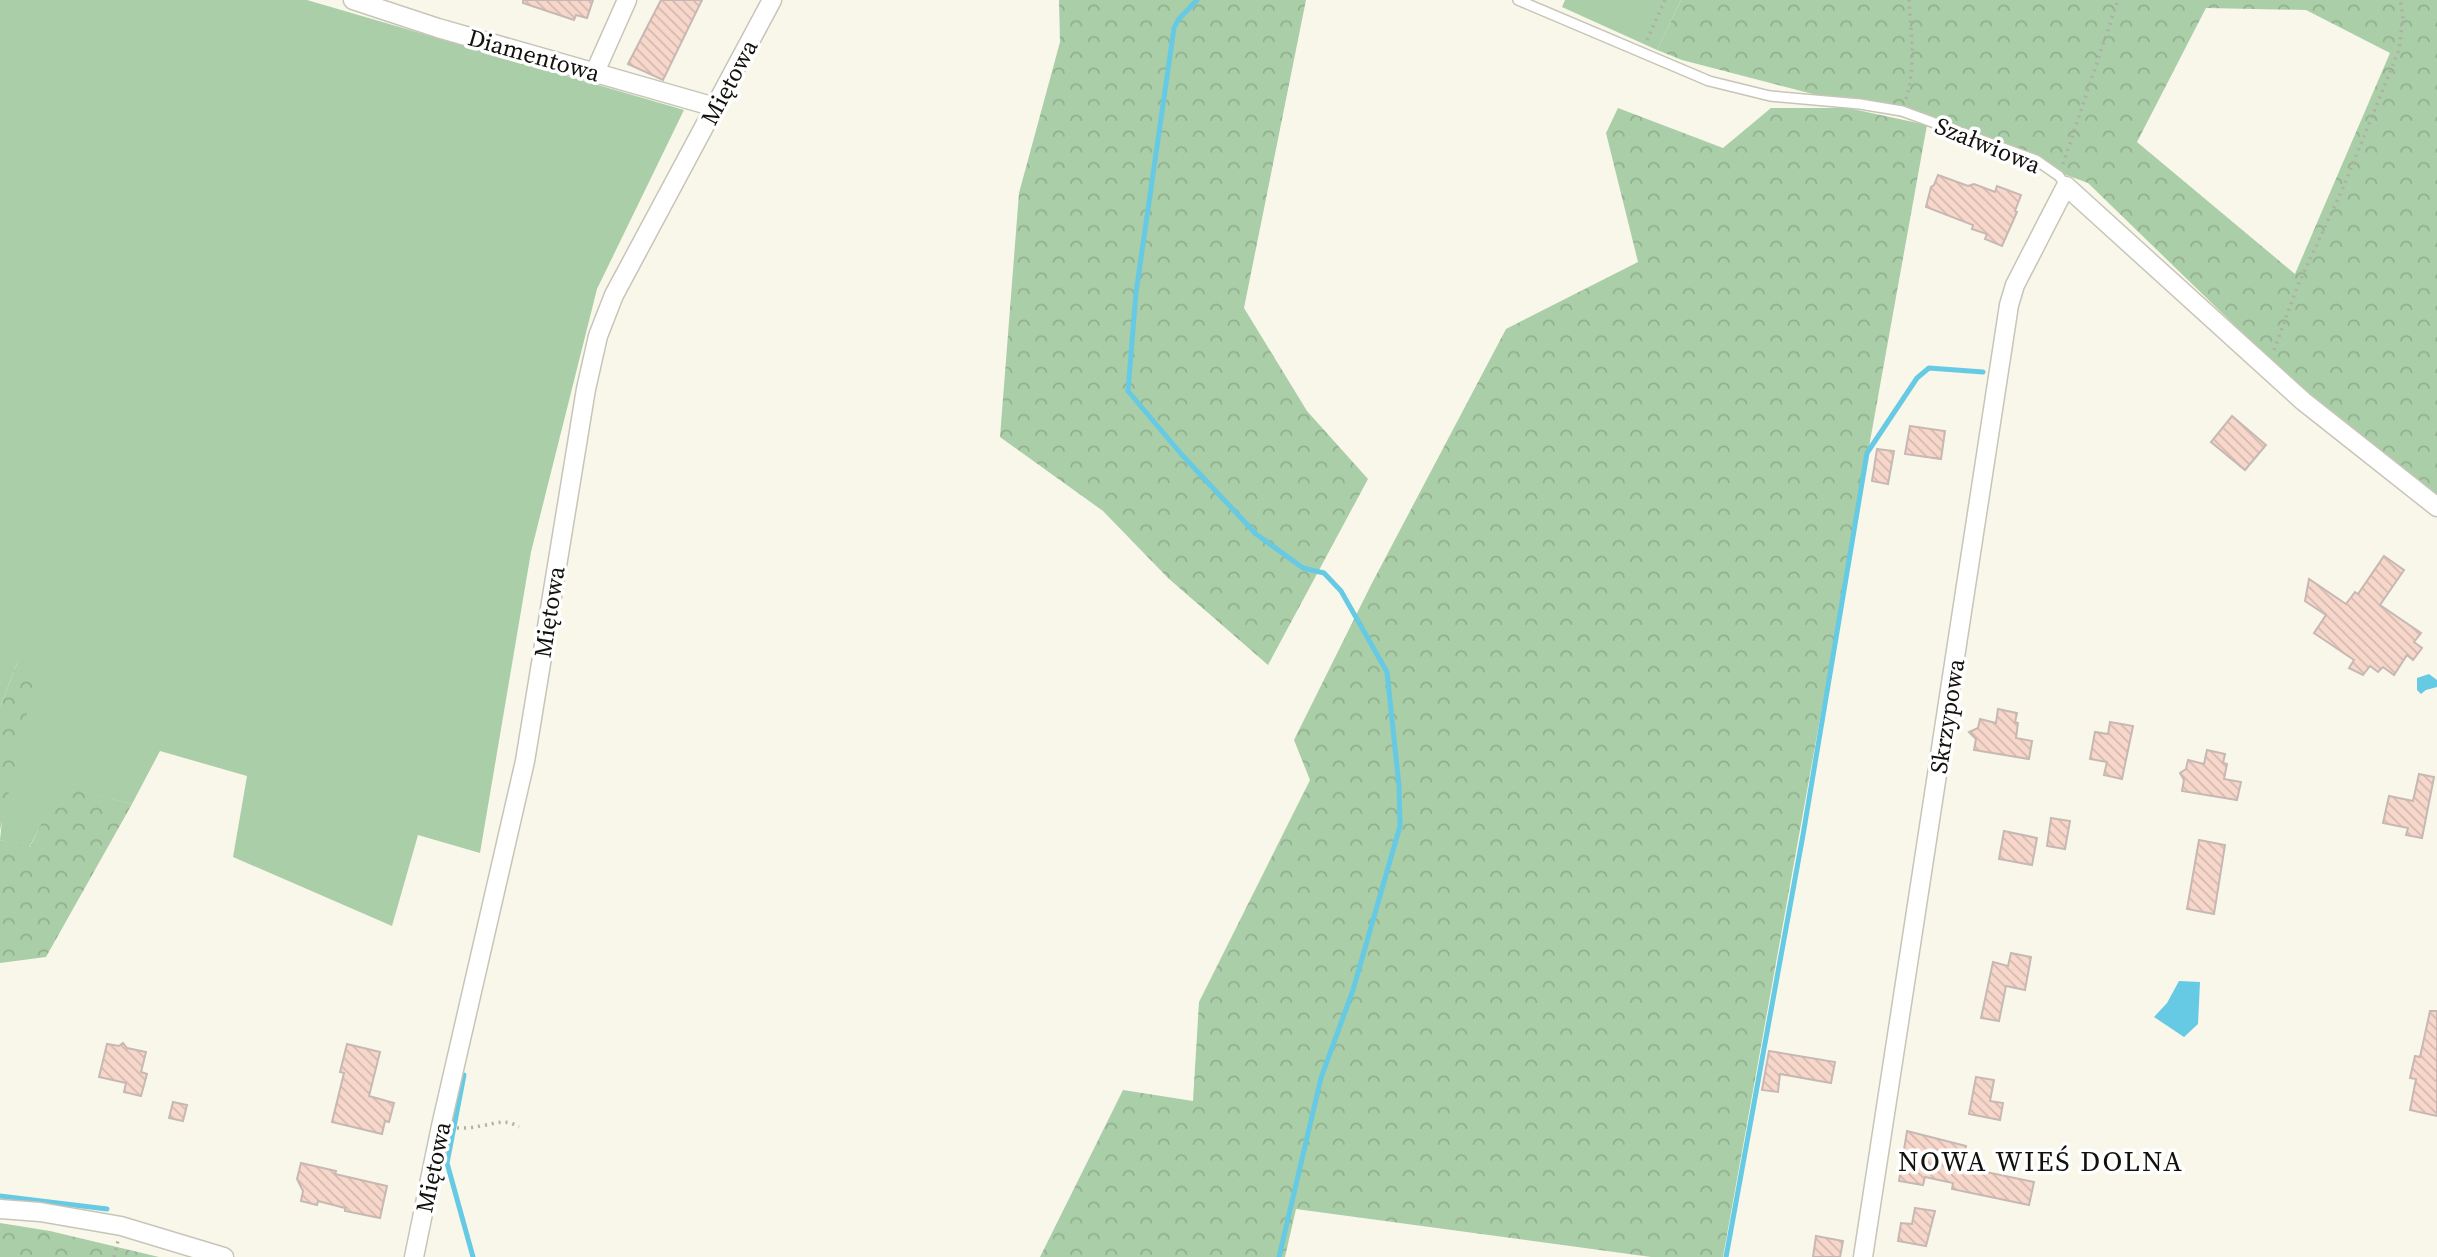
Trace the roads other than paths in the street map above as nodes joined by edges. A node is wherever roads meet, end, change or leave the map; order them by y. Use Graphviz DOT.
graph roads {
  1 [pos="353,0"];
  2 [pos="627,0"];
  3 [pos="772,0"];
  4 [pos="1518,0"];
  5 [pos="595,72"];
  6 [pos="715,107"];
  7 [pos="2063,181"];
  8 [pos="2437,507"];
  9 [pos="0,1209"];
  10 [pos="224,1257"];
  11 [pos="414,1257"];
  12 [pos="1863,1257"];
  1 -- 5 [label="street, Diamentowa"];
  2 -- 5 [label="street"];
  3 -- 6 [label="street, Miętowa"];
  4 -- 7 [label="lane, Szałwiowa"];
  5 -- 6 [label="street, Diamentowa"];
  6 -- 11 [label="street, Miętowa"];
  7 -- 8 [label="street, Szałwiowa"];
  7 -- 12 [label="street, Skrzypowa"];
  9 -- 10 [label="street"];
}
